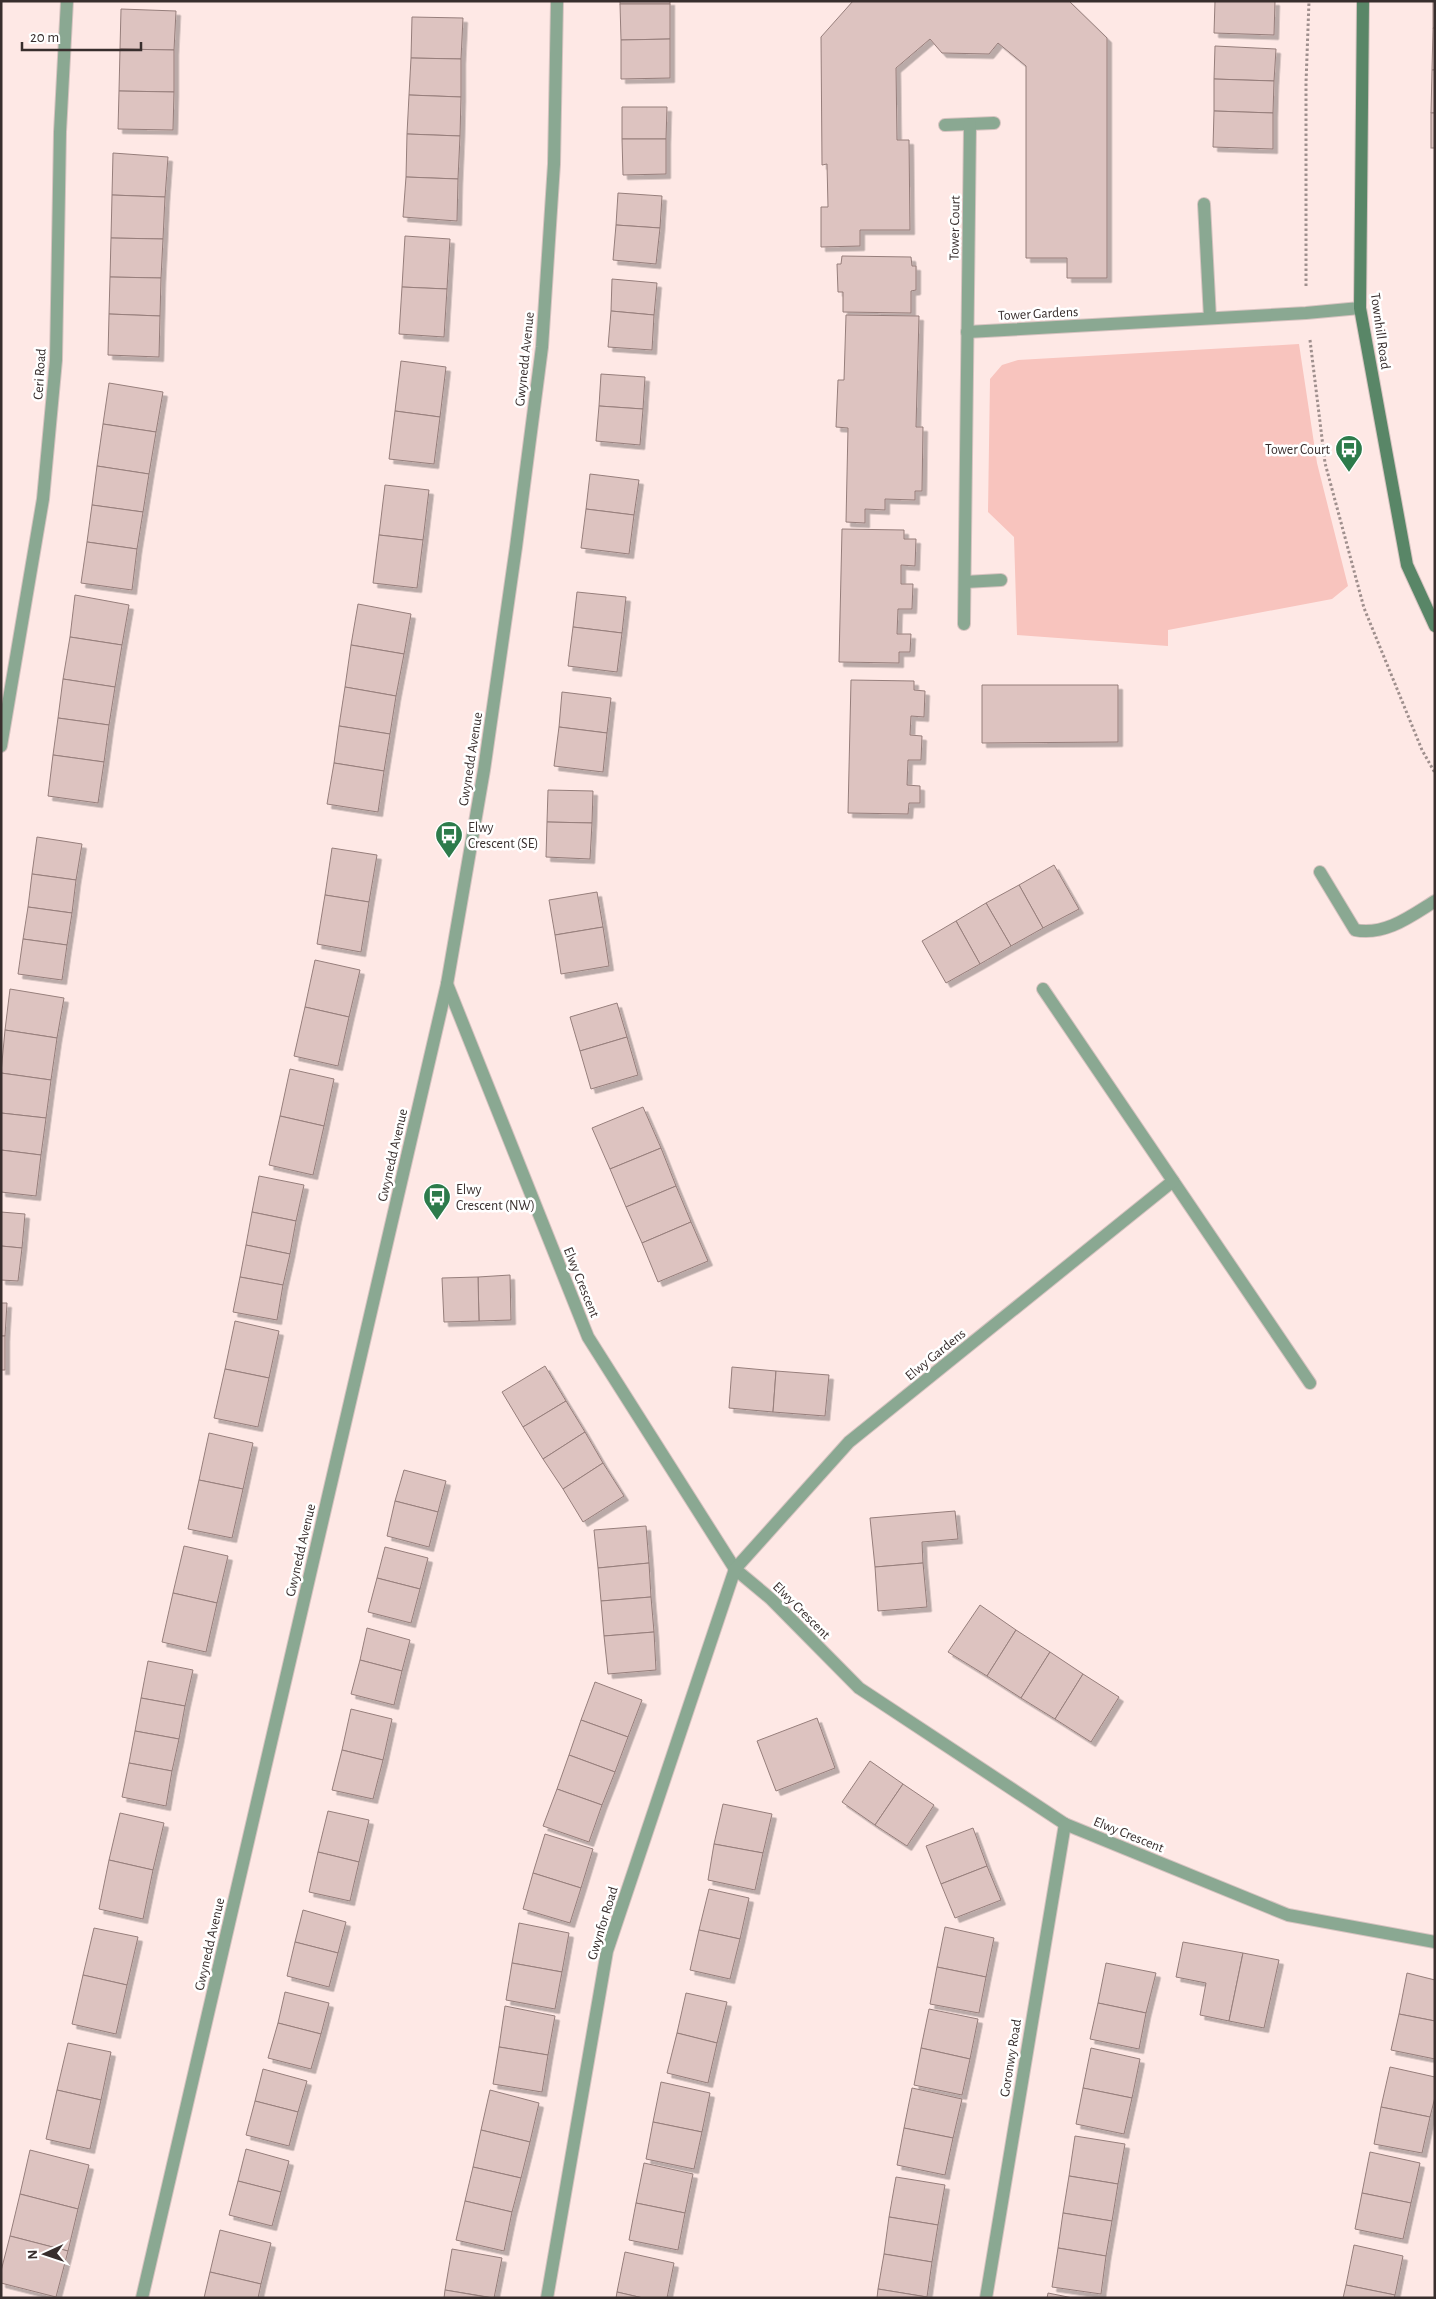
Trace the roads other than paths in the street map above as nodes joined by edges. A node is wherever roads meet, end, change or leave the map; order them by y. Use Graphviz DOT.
graph roads {
  1 [pos="67,1"];
  2 [pos="557,1"];
  3 [pos="1363,1"];
  4 [pos="994,123"];
  5 [pos="970,124"];
  6 [pos="945,125"];
  7 [pos="1204,204"];
  8 [pos="1360,308"];
  9 [pos="1210,318"];
  10 [pos="967,332"];
  11 [pos="1001,580"];
  12 [pos="965,582"];
  13 [pos="964,624"];
  14 [pos="1435,626"];
  15 [pos="1,746"];
  16 [pos="1320,872"];
  17 [pos="1435,901"];
  18 [pos="446,984"];
  19 [pos="1043,989"];
  20 [pos="1173,1181"];
  21 [pos="1310,1383"];
  22 [pos="735,1569"];
  23 [pos="1065,1824"];
  24 [pos="1435,1942"];
  25 [pos="142,2298"];
  26 [pos="547,2298"];
  27 [pos="986,2298"];
  1 -- 15 [label="street, Ceri Road"];
  2 -- 18 [label="street, Gwynedd Avenue"];
  3 -- 8 [label="street, Townhill Road"];
  4 -- 5 [label="street"];
  5 -- 6 [label="street"];
  5 -- 10 [label="street, Tower Court"];
  7 -- 9 [label="street"];
  8 -- 9 [label="street, Tower Gardens"];
  8 -- 14 [label="street, Townhill Road"];
  9 -- 10 [label="street, Tower Gardens"];
  10 -- 12 [label="street"];
  11 -- 12 [label="street"];
  12 -- 13 [label="street"];
  16 -- 17 [label="street"];
  18 -- 22 [label="street, Elwy Crescent"];
  18 -- 25 [label="street, Gwynedd Avenue"];
  19 -- 20 [label="street"];
  20 -- 21 [label="street"];
  20 -- 22 [label="street, Elwy Gardens"];
  22 -- 23 [label="street, Elwy Crescent"];
  22 -- 26 [label="street, Gwynfor Road"];
  23 -- 24 [label="street, Elwy Crescent"];
  23 -- 27 [label="street, Goronwy Road"];
}
